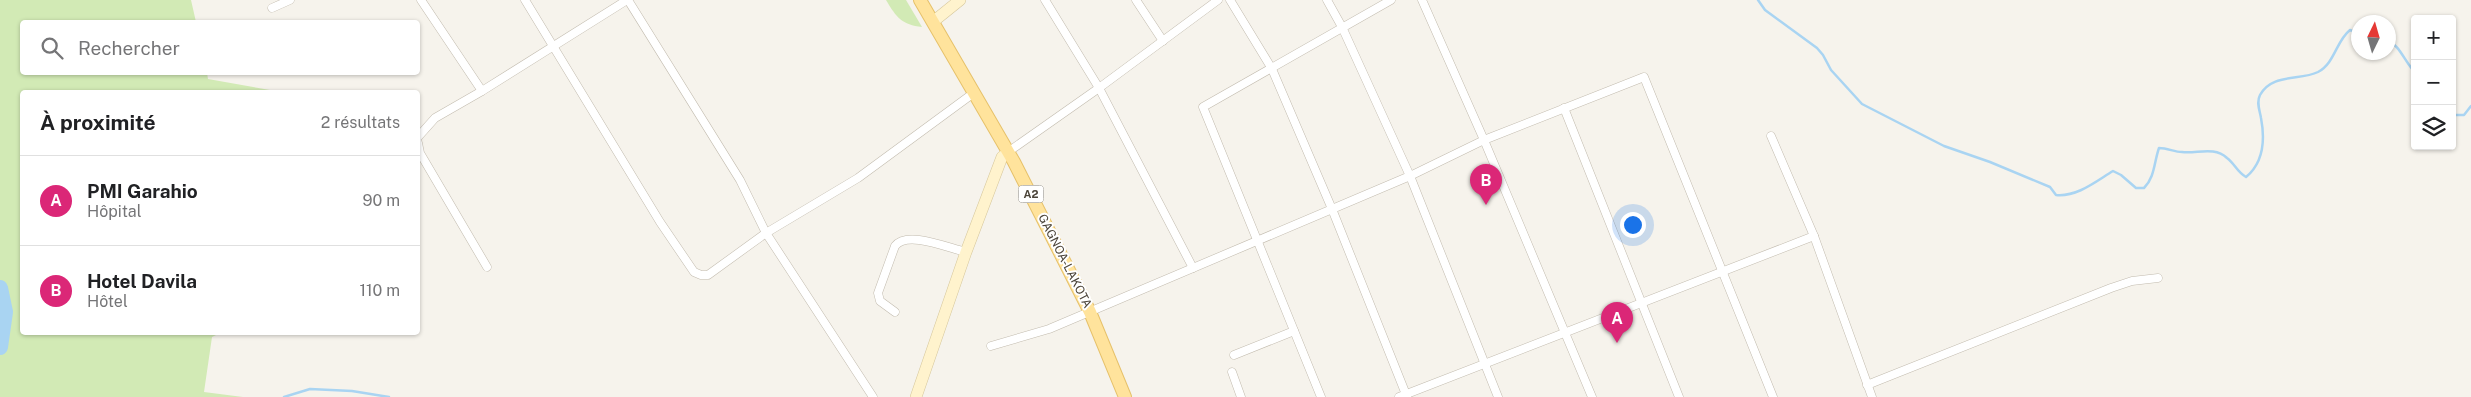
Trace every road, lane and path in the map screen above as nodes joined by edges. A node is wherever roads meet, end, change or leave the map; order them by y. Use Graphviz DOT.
graph roads {
  1 [pos="290,0"];
  2 [pos="421,0"];
  3 [pos="525,0"];
  4 [pos="627,0"];
  5 [pos="920,0"];
  6 [pos="960,0"];
  7 [pos="1045,0"];
  8 [pos="1136,0"];
  9 [pos="1218,0"];
  10 [pos="1230,0"];
  11 [pos="1327,0"];
  12 [pos="1391,0"];
  13 [pos="1422,0"];
  14 [pos="272,8"];
  15 [pos="934,21"];
  16 [pos="1342,27"];
  17 [pos="1163,42"];
  18 [pos="554,46"];
  19 [pos="1272,69"];
  20 [pos="1099,88"];
  21 [pos="482,91"];
  22 [pos="975,92"];
  23 [pos="1564,108"];
  24 [pos="420,136"];
  25 [pos="1771,136"];
  26 [pos="1484,140"];
  27 [pos="1008,152"];
  28 [pos="420,153"];
  29 [pos="1410,176"];
  30 [pos="1332,209"];
  31 [pos="766,233"];
  32 [pos="1814,236"];
  33 [pos="1258,240"];
  34 [pos="966,252"];
  35 [pos="487,267"];
  36 [pos="1193,268"];
  37 [pos="1722,270"];
  38 [pos="2158,278"];
  39 [pos="1642,301"];
  40 [pos="895,312"];
  41 [pos="1090,312"];
  42 [pos="1294,331"];
  43 [pos="1566,331"];
  44 [pos="991,346"];
  45 [pos="1234,355"];
  46 [pos="1485,363"];
  47 [pos="1232,372"];
  48 [pos="1867,384"];
  49 [pos="1404,396"];
  50 [pos="873,397"];
  51 [pos="916,397"];
  52 [pos="1125,397"];
  53 [pos="1241,397"];
  54 [pos="1321,397"];
  55 [pos="1498,397"];
  56 [pos="1592,397"];
  57 [pos="1679,397"];
  58 [pos="1773,397"];
  59 [pos="1872,397"];
  1 -- 14 [label="street"];
  2 -- 21 [label="street"];
  3 -- 18 [label="street"];
  4 -- 18 [label="street"];
  4 -- 31 [label="street"];
  5 -- 15 [label="main road, GAGNOA-LAKOTA / A2"];
  6 -- 15 [label="street"];
  7 -- 20 [label="street"];
  8 -- 17 [label="street"];
  9 -- 17 [label="street"];
  10 -- 19 [label="street"];
  11 -- 16 [label="street"];
  12 -- 16 [label="street"];
  13 -- 26 [label="street"];
  15 -- 22 [label="main road, GAGNOA-LAKOTA / A2"];
  16 -- 19 [label="street"];
  16 -- 29 [label="street"];
  17 -- 20 [label="street"];
  18 -- 21 [label="street"];
  18 -- 31 [label="street"];
  19 -- 30 [label="street"];
  19 -- 33 [label="street"];
  20 -- 27 [label="street"];
  20 -- 36 [label="street"];
  21 -- 24 [label="street"];
  22 -- 27 [label="main road, GAGNOA-LAKOTA / A2"];
  22 -- 31 [label="street"];
  23 -- 26 [label="street"];
  23 -- 37 [label="street"];
  23 -- 39 [label="street"];
  25 -- 32 [label="street"];
  26 -- 29 [label="street"];
  26 -- 43 [label="street"];
  27 -- 34 [label="street"];
  27 -- 41 [label="main road, GAGNOA-LAKOTA / A2"];
  28 -- 35 [label="street"];
  29 -- 30 [label="street"];
  29 -- 46 [label="street"];
  30 -- 33 [label="street"];
  30 -- 49 [label="street"];
  31 -- 50 [label="street"];
  32 -- 37 [label="street"];
  32 -- 48 [label="street"];
  33 -- 36 [label="street"];
  33 -- 42 [label="street"];
  34 -- 40 [label="street"];
  34 -- 51 [label="street"];
  36 -- 41 [label="street"];
  37 -- 39 [label="street"];
  37 -- 58 [label="street"];
  38 -- 48 [label="street"];
  39 -- 43 [label="street"];
  39 -- 57 [label="street"];
  41 -- 44 [label="street"];
  41 -- 52 [label="main road, GAGNOA-LAKOTA / A2"];
  42 -- 45 [label="street"];
  42 -- 54 [label="street"];
  43 -- 46 [label="street"];
  43 -- 56 [label="street"];
  46 -- 49 [label="street"];
  46 -- 55 [label="street"];
  47 -- 53 [label="street"];
  48 -- 59 [label="street"];
}
